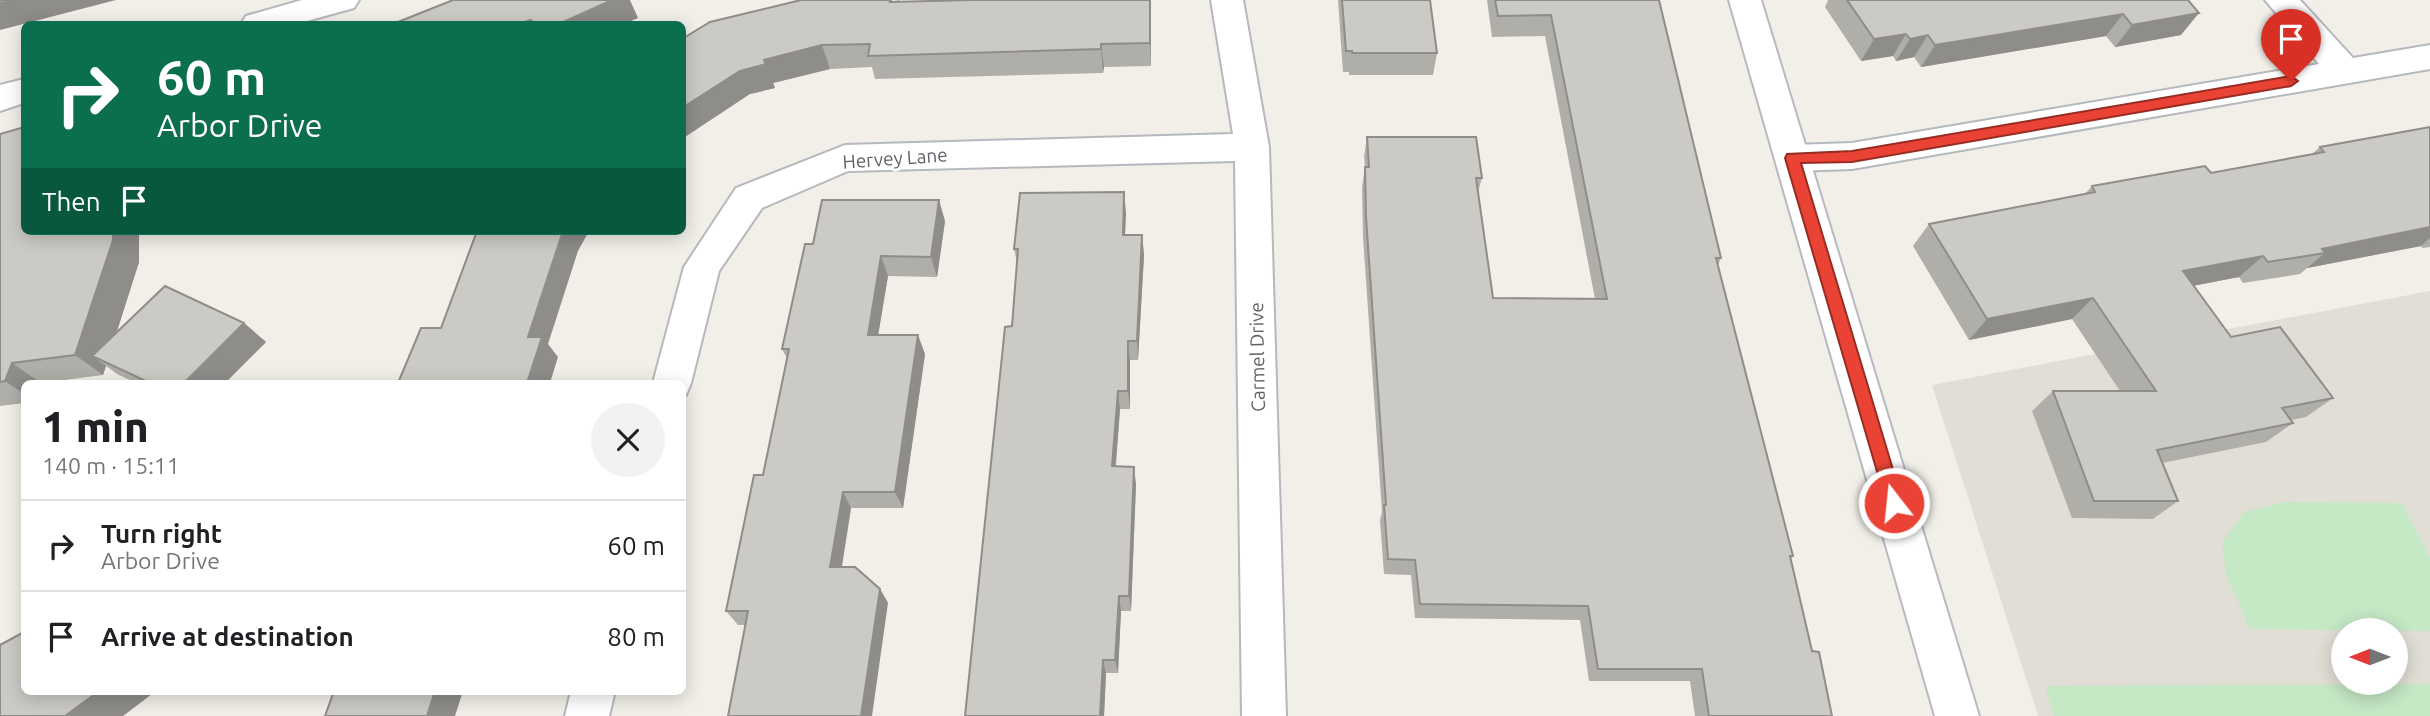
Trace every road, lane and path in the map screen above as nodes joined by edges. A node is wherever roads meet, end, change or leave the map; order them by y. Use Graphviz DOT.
graph roads {
  1 [pos="344,0"];
  2 [pos="1227,0"];
  3 [pos="1745,0"];
  4 [pos="2281,0"];
  5 [pos="268,21"];
  6 [pos="2430,57"];
  7 [pos="2346,72"];
  8 [pos="21,92"];
  9 [pos="0,98"];
  10 [pos="1252,146"];
  11 [pos="1792,158"];
  12 [pos="673,380"];
  13 [pos="592,695"];
  14 [pos="587,716"];
  15 [pos="1264,716"];
  16 [pos="1957,716"];
  1 -- 5 [label="street"];
  2 -- 10 [label="street, Carmel Drive"];
  3 -- 11 [label="street"];
  4 -- 7 [label="street"];
  6 -- 7 [label="street"];
  7 -- 11 [label="street"];
  8 -- 9 [label="street"];
  10 -- 12 [label="street, Hervey Lane"];
  10 -- 15 [label="street, Carmel Drive"];
  11 -- 16 [label="street"];
  13 -- 14 [label="street"];
}
